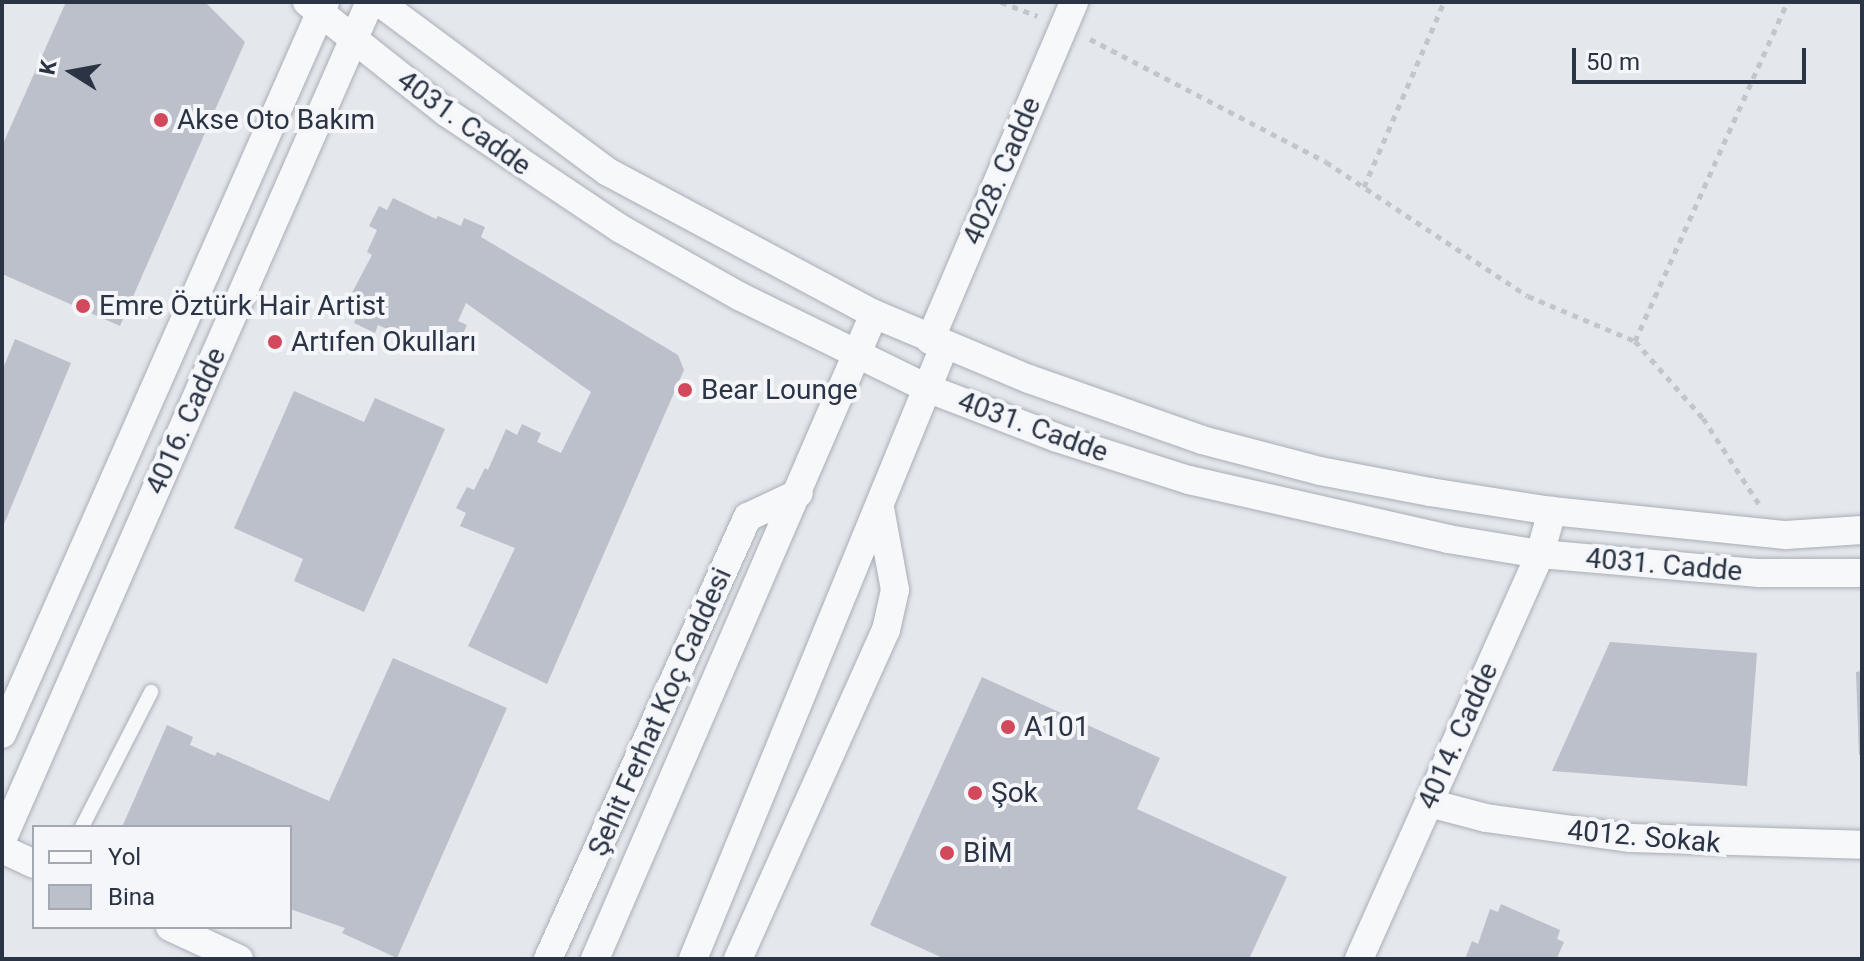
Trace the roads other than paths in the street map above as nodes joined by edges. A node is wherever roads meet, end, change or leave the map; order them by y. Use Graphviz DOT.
graph roads {
  1 [pos="370,2"];
  2 [pos="379,2"];
  3 [pos="317,6"];
  4 [pos="1069,14"];
  5 [pos="353,42"];
  6 [pos="874,314"];
  7 [pos="937,344"];
  8 [pos="859,355"];
  9 [pos="929,389"];
  10 [pos="799,493"];
  11 [pos="880,508"];
  12 [pos="1552,511"];
  13 [pos="1862,530"];
  14 [pos="1540,554"];
  15 [pos="1862,573"];
  16 [pos="151,692"];
  17 [pos="2,734"];
  18 [pos="1429,803"];
  19 [pos="83,825"];
  20 [pos="2,840"];
  21 [pos="1862,845"];
  22 [pos="2,849"];
  23 [pos="32,863"];
  24 [pos="174,929"];
  25 [pos="239,959"];
  26 [pos="548,959"];
  27 [pos="595,959"];
  28 [pos="693,959"];
  29 [pos="738,959"];
  30 [pos="1359,959"];
  1 -- 5 [label="street, 4016. Cadde"];
  2 -- 6 [label="street, 4031. Cadde"];
  3 -- 5 [label="street, 4031. Cadde"];
  3 -- 17 [label="street, 4016. Cadde"];
  4 -- 7 [label="street, 4028. Cadde"];
  5 -- 8 [label="street, 4031. Cadde"];
  5 -- 20 [label="street, 4016. Cadde"];
  6 -- 7 [label="street, 4031. Cadde"];
  6 -- 8 [label="street, Şehit Ferhat Koç Caddesi"];
  7 -- 9 [label="street"];
  7 -- 12 [label="street, 4031. Cadde"];
  8 -- 9 [label="street, 4031. Cadde"];
  8 -- 10 [label="street, Şehit Ferhat Koç Caddesi"];
  9 -- 11 [label="street"];
  9 -- 14 [label="street, 4031. Cadde"];
  10 -- 26 [label="street, Şehit Ferhat Koç Caddesi"];
  10 -- 27 [label="street, Şehit Ferhat Koç Caddesi"];
  11 -- 28 [label="street"];
  11 -- 29 [label="street"];
  12 -- 13 [label="street, 4031. Cadde"];
  12 -- 14 [label="street, 4014. Cadde"];
  14 -- 15 [label="street, 4031. Cadde"];
  14 -- 18 [label="street, 4014. Cadde"];
  16 -- 19 [label="lane"];
  18 -- 21 [label="street, 4012. Sokak"];
  18 -- 30 [label="street, 4014. Cadde"];
  22 -- 23 [label="street"];
  24 -- 25 [label="street"];
}
